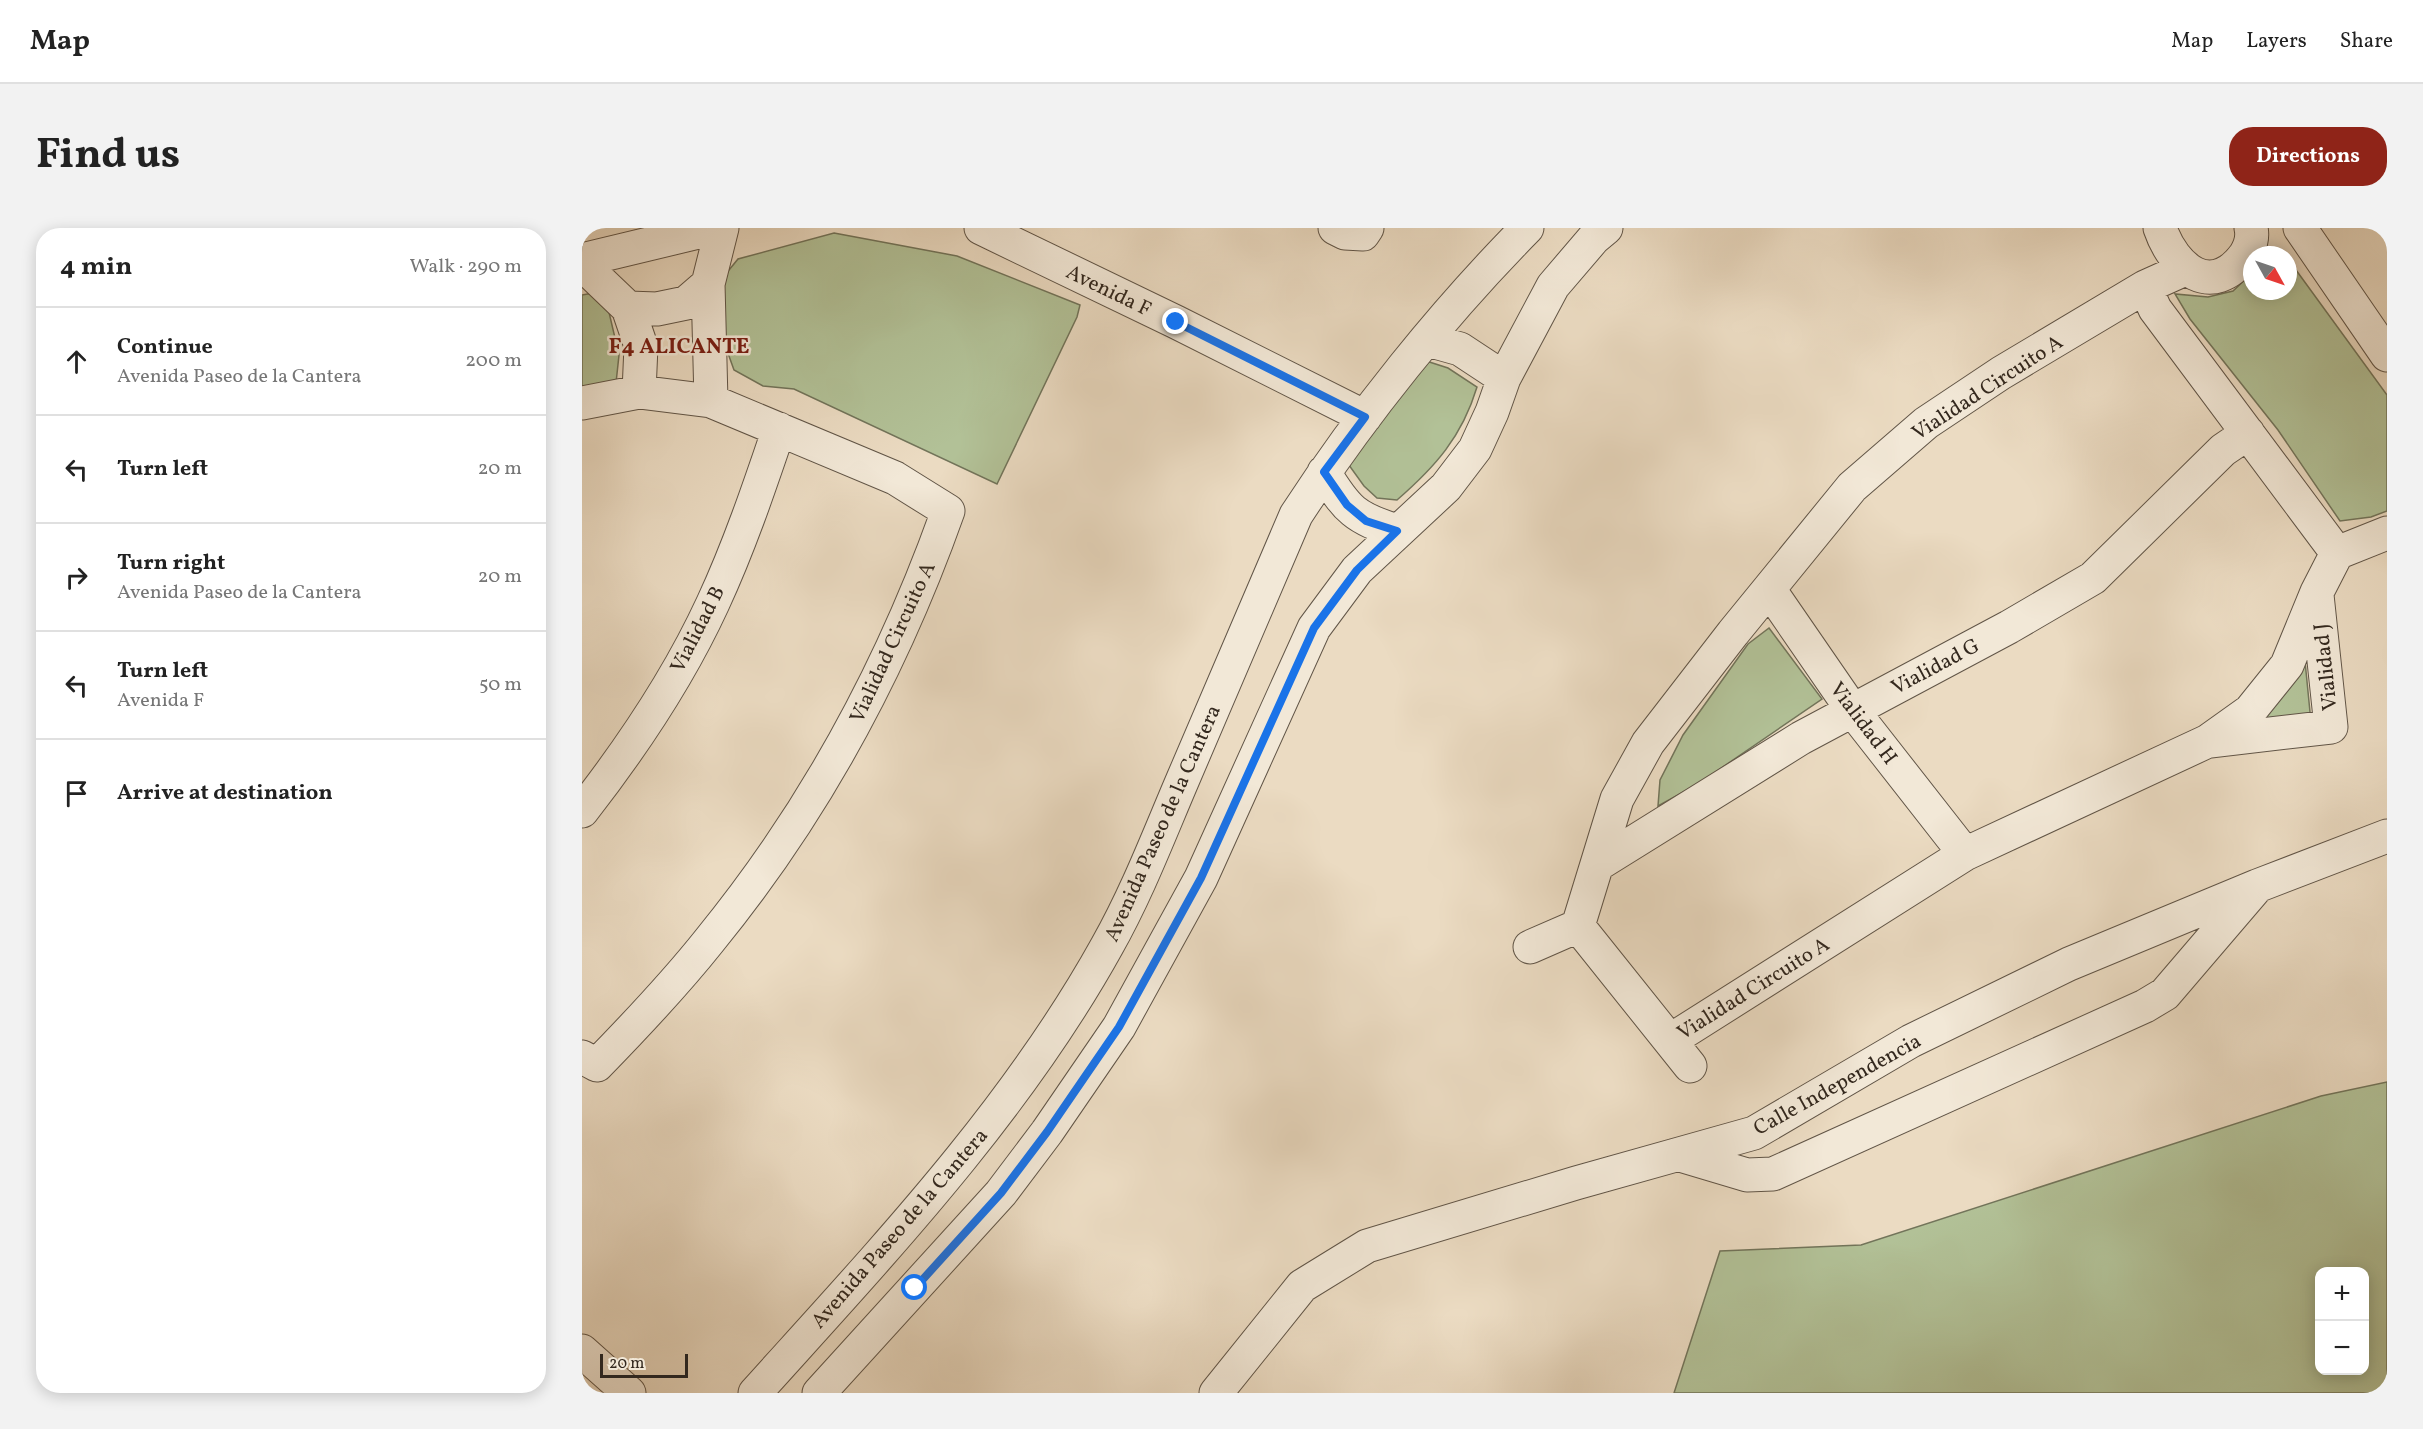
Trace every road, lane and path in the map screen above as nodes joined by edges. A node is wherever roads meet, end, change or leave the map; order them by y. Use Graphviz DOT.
graph roads {
  1 [pos="715,228"];
  2 [pos="722,228"];
  3 [pos="981,228"];
  4 [pos="1335,228"];
  5 [pos="1367,228"];
  6 [pos="1527,228"];
  7 [pos="1606,228"];
  8 [pos="2251,228"];
  9 [pos="2300,228"];
  10 [pos="2167,232"];
  11 [pos="582,262"];
  12 [pos="2185,269"];
  13 [pos="708,284"];
  14 [pos="2145,287"];
  15 [pos="628,308"];
  16 [pos="1428,340"];
  17 [pos="2383,342"];
  18 [pos="1503,378"];
  19 [pos="639,392"];
  20 [pos="711,401"];
  21 [pos="582,403"];
  22 [pos="1365,417"];
  23 [pos="779,429"];
  24 [pos="2248,434"];
  25 [pos="1324,472"];
  26 [pos="1397,531"];
  27 [pos="2387,533"];
  28 [pos="2337,553"];
  29 [pos="1769,589"];
  30 [pos="2317,592"];
  31 [pos="1853,711"];
  32 [pos="2208,741"];
  33 [pos="582,811"];
  34 [pos="2387,836"];
  35 [pos="1965,854"];
  36 [pos="1597,865"];
  37 [pos="2257,886"];
  38 [pos="1578,926"];
  39 [pos="1530,948"];
  40 [pos="1671,1040"];
  41 [pos="1690,1066"];
  42 [pos="587,1069"];
  43 [pos="1680,1155"];
  44 [pos="582,1353"];
  45 [pos="629,1393"];
  46 [pos="755,1393"];
  47 [pos="819,1393"];
  48 [pos="1216,1393"];
  1 -- 11 [label="street"];
  2 -- 13 [label="street"];
  3 -- 22 [label="street, Avenida F"];
  4 -- 5 [label="street"];
  6 -- 16 [label="street, Avenida Paseo de la Cantera"];
  7 -- 18 [label="street"];
  8 -- 12 [label="street"];
  9 -- 17 [label="street"];
  10 -- 12 [label="street"];
  11 -- 15 [label="street"];
  12 -- 14 [label="street, Vialidad Circuito A"];
  13 -- 15 [label="street"];
  13 -- 20 [label="street"];
  14 -- 24 [label="street"];
  14 -- 29 [label="street, Vialidad Circuito A"];
  15 -- 19 [label="street"];
  16 -- 18 [label="street"];
  16 -- 22 [label="street, Avenida Paseo de la Cantera"];
  18 -- 26 [label="street"];
  19 -- 20 [label="street, Vialidad Circuito A"];
  19 -- 21 [label="street, Vialidad Circuito A"];
  20 -- 23 [label="street, Vialidad Circuito A"];
  22 -- 25 [label="street, Avenida Paseo de la Cantera"];
  23 -- 33 [label="street, Vialidad B"];
  23 -- 42 [label="street, Vialidad Circuito A"];
  24 -- 28 [label="street"];
  24 -- 31 [label="street, Vialidad G"];
  25 -- 26 [label="street"];
  25 -- 46 [label="street, Avenida Paseo de la Cantera"];
  26 -- 47 [label="street"];
  27 -- 28 [label="street"];
  28 -- 30 [label="street, Vialidad Circuito A"];
  29 -- 31 [label="street, Vialidad H"];
  29 -- 36 [label="street, Vialidad Circuito A"];
  30 -- 32 [label="street, Vialidad Circuito A"];
  30 -- 32 [label="street, Vialidad J"];
  31 -- 35 [label="street, Vialidad H"];
  31 -- 36 [label="street, Vialidad G"];
  32 -- 35 [label="street, Vialidad Circuito A"];
  34 -- 37 [label="street, Calle Independencia"];
  35 -- 40 [label="street, Vialidad Circuito A"];
  36 -- 38 [label="street, Vialidad Circuito A"];
  37 -- 43 [label="street, Calle Independencia"];
  37 -- 43 [label="street"];
  38 -- 39 [label="street"];
  38 -- 40 [label="street, Vialidad Circuito A"];
  40 -- 41 [label="street"];
  43 -- 48 [label="street, Calle Independencia"];
  44 -- 45 [label="street"];
}
